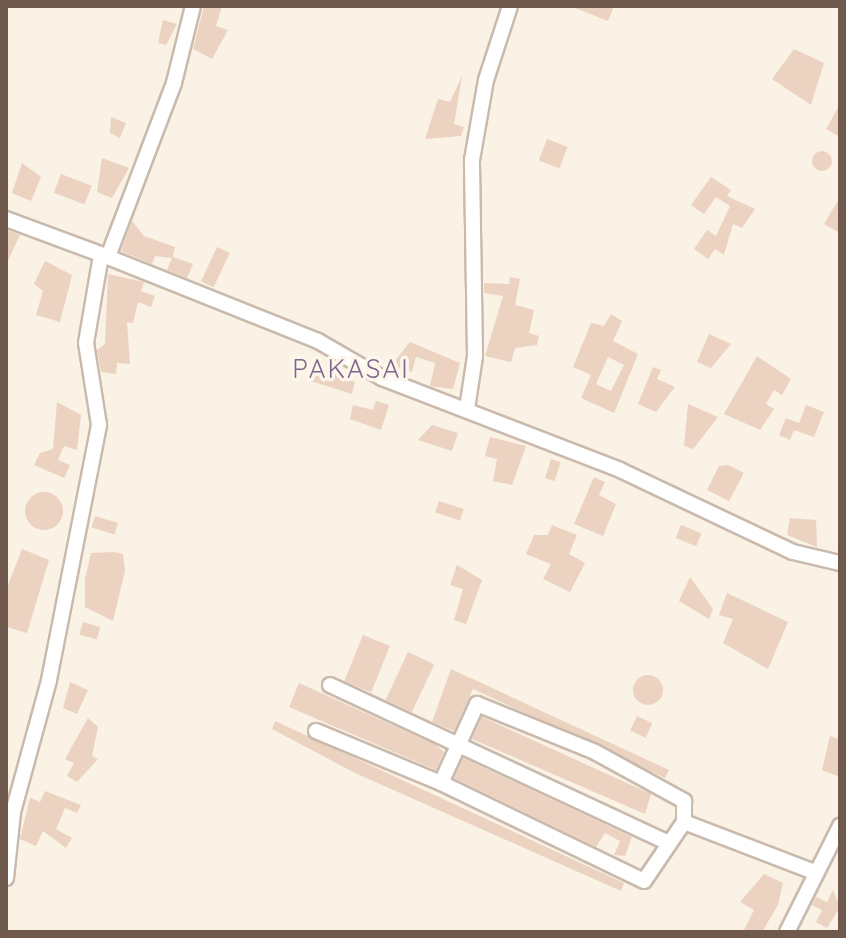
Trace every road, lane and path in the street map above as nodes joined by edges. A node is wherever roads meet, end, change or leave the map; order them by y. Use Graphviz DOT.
graph roads {
  1 [pos="193,6"];
  2 [pos="510,6"];
  3 [pos="6,219"];
  4 [pos="104,256"];
  5 [pos="467,409"];
  6 [pos="840,563"];
  7 [pos="330,685"];
  8 [pos="316,731"];
  9 [pos="458,746"];
  10 [pos="441,783"];
  11 [pos="684,822"];
  12 [pos="840,826"];
  13 [pos="669,843"];
  14 [pos="817,873"];
  15 [pos="6,878"];
  16 [pos="787,932"];
  1 -- 4 [label="street"];
  2 -- 5 [label="street"];
  3 -- 4 [label="street"];
  4 -- 5 [label="street"];
  4 -- 15 [label="street"];
  5 -- 6 [label="street"];
  7 -- 9 [label="street"];
  8 -- 10 [label="street"];
  9 -- 10 [label="street"];
  9 -- 11 [label="street"];
  9 -- 13 [label="street"];
  10 -- 13 [label="street"];
  11 -- 13 [label="street"];
  11 -- 14 [label="street"];
  12 -- 14 [label="street"];
  14 -- 16 [label="street"];
}
